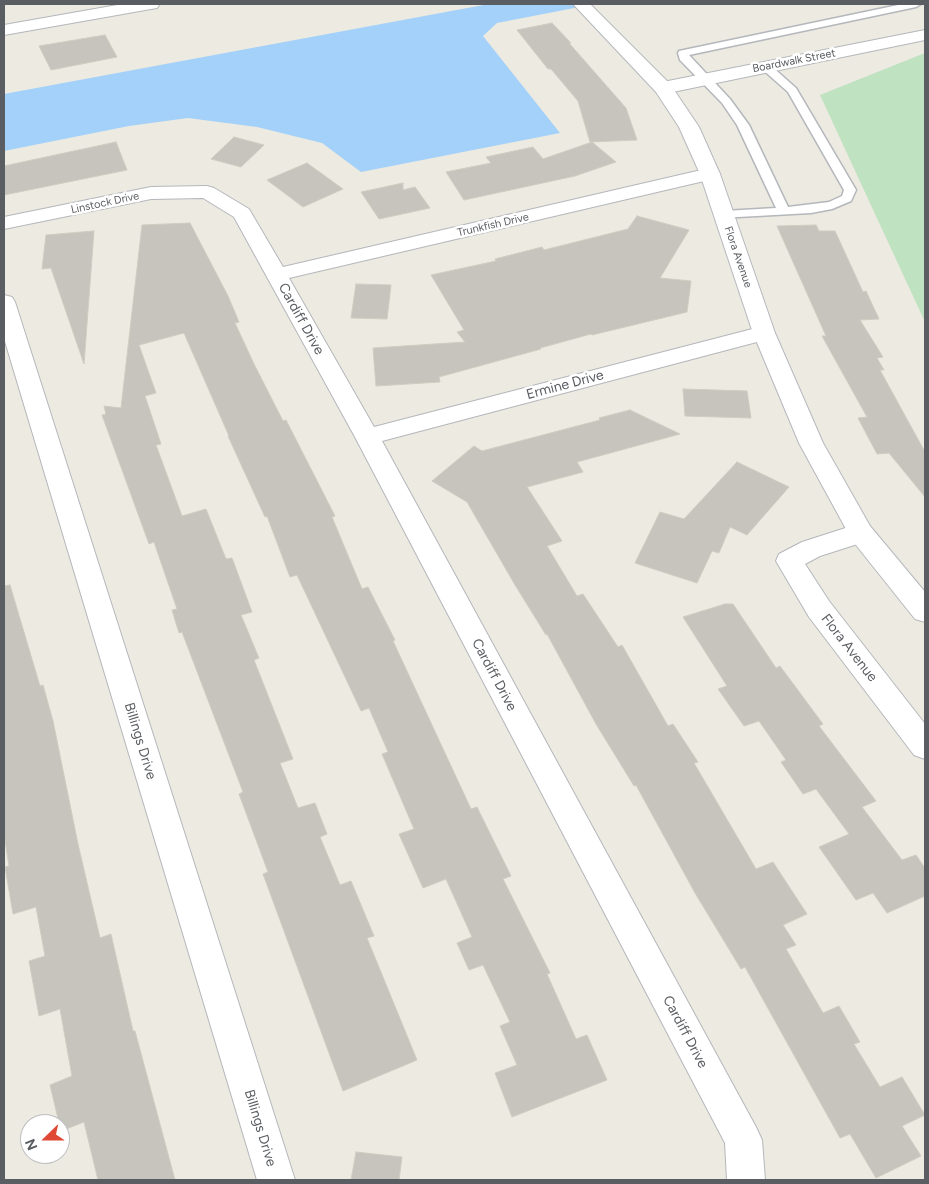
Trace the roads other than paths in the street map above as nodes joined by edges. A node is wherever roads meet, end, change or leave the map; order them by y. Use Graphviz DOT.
graph roads {
  1 [pos="143,4"];
  2 [pos="916,4"];
  3 [pos="586,9"];
  4 [pos="4,30"];
  5 [pos="925,35"];
  6 [pos="766,67"];
  7 [pos="706,79"];
  8 [pos="663,88"];
  9 [pos="710,174"];
  10 [pos="207,192"];
  11 [pos="784,211"];
  12 [pos="724,215"];
  13 [pos="4,224"];
  14 [pos="276,275"];
  15 [pos="4,302"];
  16 [pos="764,333"];
  17 [pos="367,437"];
  18 [pos="861,533"];
  19 [pos="925,611"];
  20 [pos="925,746"];
  21 [pos="276,1180"];
  22 [pos="746,1180"];
  1 -- 4 [label="street"];
  2 -- 7 [label="lane"];
  3 -- 8 [label="street, Flora Avenue"];
  5 -- 6 [label="street, Boardwalk Street"];
  6 -- 7 [label="street, Boardwalk Street"];
  6 -- 11 [label="lane"];
  7 -- 8 [label="street, Boardwalk Street"];
  7 -- 11 [label="lane"];
  8 -- 9 [label="street, Flora Avenue"];
  9 -- 12 [label="street, Flora Avenue"];
  9 -- 14 [label="street, Trunkfish Drive"];
  10 -- 13 [label="street, Linstock Drive"];
  10 -- 14 [label="street, Cardiff Drive"];
  11 -- 12 [label="lane"];
  12 -- 16 [label="street, Flora Avenue"];
  14 -- 17 [label="street, Cardiff Drive"];
  15 -- 21 [label="street, Billings Drive"];
  16 -- 17 [label="street, Ermine Drive"];
  16 -- 18 [label="street, Flora Avenue"];
  17 -- 22 [label="street, Cardiff Drive"];
  18 -- 19 [label="street, Flora Avenue"];
  18 -- 20 [label="street, Flora Avenue"];
}
